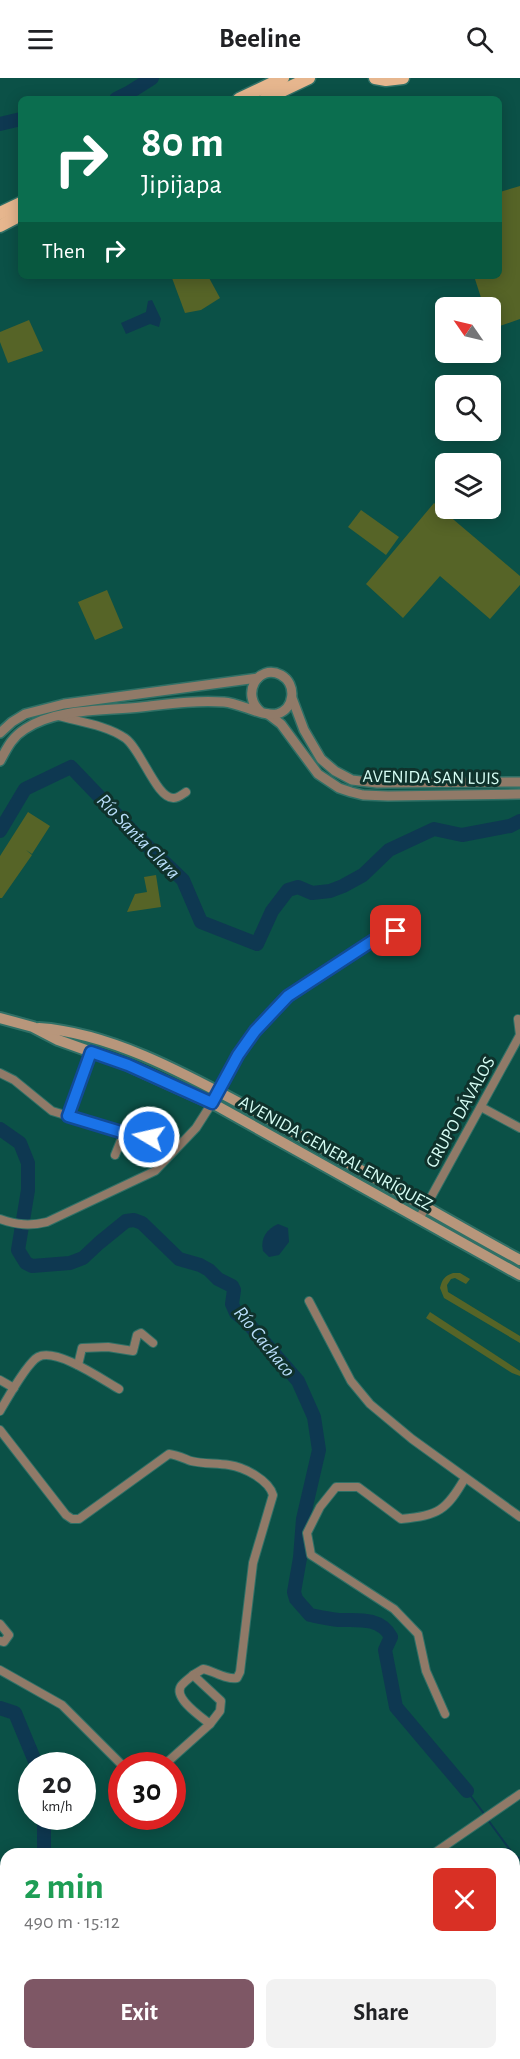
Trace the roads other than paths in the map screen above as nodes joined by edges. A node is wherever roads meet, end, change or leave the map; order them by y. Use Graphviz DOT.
graph roads {
  1 [pos="283,78"];
  2 [pos="309,78"];
  3 [pos="375,78"];
  4 [pos="403,78"];
  5 [pos="245,96"];
  6 [pos="271,96"];
  7 [pos="18,204"];
  8 [pos="0,213"];
  9 [pos="18,217"];
  10 [pos="0,226"];
  11 [pos="258,678"];
  12 [pos="292,698"];
  13 [pos="265,713"];
  14 [pos="58,716"];
  15 [pos="0,733"];
  16 [pos="0,761"];
  17 [pos="520,782"];
  18 [pos="186,792"];
  19 [pos="520,794"];
  20 [pos="396,931"];
  21 [pos="0,1018"];
  22 [pos="518,1019"];
  23 [pos="33,1027"];
  24 [pos="91,1052"];
  25 [pos="0,1073"];
  26 [pos="199,1082"];
  27 [pos="218,1092"];
  28 [pos="193,1094"];
  29 [pos="212,1103"];
  30 [pos="481,1107"];
  31 [pos="68,1116"];
  32 [pos="155,1116"];
  33 [pos="520,1128"];
  34 [pos="124,1133"];
  35 [pos="310,1142"];
  36 [pos="304,1154"];
  37 [pos="115,1155"];
  38 [pos="425,1206"];
  39 [pos="0,1219"];
  40 [pos="419,1219"];
  41 [pos="519,1257"];
  42 [pos="515,1273"];
  43 [pos="309,1301"];
  44 [pos="153,1343"];
  45 [pos="78,1365"];
  46 [pos="0,1380"];
  47 [pos="14,1388"];
  48 [pos="119,1389"];
  49 [pos="0,1411"];
  50 [pos="0,1430"];
  51 [pos="465,1478"];
  52 [pos="520,1517"];
  53 [pos="0,1624"];
  54 [pos="0,1641"];
  55 [pos="0,1670"];
  56 [pos="193,1675"];
  57 [pos="446,1714"];
  58 [pos="210,1724"];
  59 [pos="109,1752"];
  60 [pos="179,1752"];
  61 [pos="520,1794"];
  62 [pos="441,1848"];
  1 -- 5 [label="highway"];
  2 -- 6 [label="highway"];
  3 -- 4 [label="highway"];
  7 -- 8 [label="highway"];
  9 -- 10 [label="highway"];
  11 -- 12 [label="street"];
  11 -- 13 [label="street"];
  11 -- 15 [label="street"];
  12 -- 13 [label="street"];
  12 -- 17 [label="street, AVENIDA SAN LUIS"];
  13 -- 14 [label="street, AVENIDA SAN LUIS"];
  13 -- 19 [label="street, AVENIDA SAN LUIS"];
  14 -- 16 [label="street, AVENIDA SAN LUIS"];
  14 -- 18 [label="street"];
  20 -- 27 [label="street"];
  21 -- 23 [label="main road, AVENIDA GENERAL ENRÍQUEZ"];
  22 -- 30 [label="street, GRUPO DÁVALOS"];
  23 -- 24 [label="main road, AVENIDA GENERAL ENRÍQUEZ"];
  23 -- 26 [label="main road, AVENIDA GENERAL ENRÍQUEZ"];
  24 -- 28 [label="main road, AVENIDA GENERAL ENRÍQUEZ"];
  24 -- 31 [label="street"];
  25 -- 31 [label="street"];
  26 -- 27 [label="main road, AVENIDA GENERAL ENRÍQUEZ"];
  26 -- 28 [label="main road"];
  27 -- 29 [label="street"];
  27 -- 35 [label="main road, AVENIDA GENERAL ENRÍQUEZ"];
  28 -- 29 [label="main road, AVENIDA GENERAL ENRÍQUEZ"];
  29 -- 36 [label="main road, AVENIDA GENERAL ENRÍQUEZ"];
  29 -- 39 [label="street"];
  30 -- 33 [label="street"];
  30 -- 38 [label="street, GRUPO DÁVALOS"];
  31 -- 34 [label="street"];
  32 -- 34 [label="street"];
  34 -- 37 [label="street"];
  35 -- 36 [label="main road"];
  35 -- 38 [label="main road, AVENIDA GENERAL ENRÍQUEZ"];
  36 -- 40 [label="main road, AVENIDA GENERAL ENRÍQUEZ"];
  38 -- 40 [label="street, GRUPO DÁVALOS"];
  38 -- 41 [label="main road, AVENIDA GENERAL ENRÍQUEZ"];
  40 -- 42 [label="main road, AVENIDA GENERAL ENRÍQUEZ"];
  41 -- 42 [label="street"];
  43 -- 51 [label="street"];
  44 -- 45 [label="street"];
  45 -- 47 [label="street"];
  45 -- 48 [label="street"];
  46 -- 47 [label="street"];
  47 -- 49 [label="street"];
  50 -- 56 [label="street"];
  51 -- 52 [label="street"];
  51 -- 57 [label="street"];
  53 -- 54 [label="street"];
  55 -- 59 [label="street"];
  56 -- 58 [label="street"];
  56 -- 58 [label="street"];
  58 -- 60 [label="street"];
  61 -- 62 [label="street"];
}
